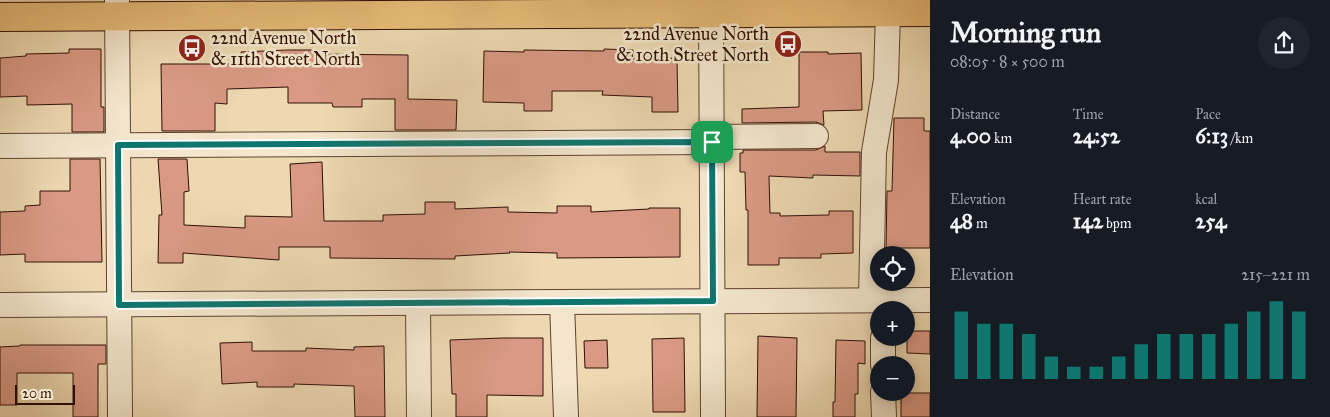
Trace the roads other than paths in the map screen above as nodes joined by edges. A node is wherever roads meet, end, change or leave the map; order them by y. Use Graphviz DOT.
graph roads {
  1 [pos="711,6"];
  2 [pos="889,7"];
  3 [pos="117,8"];
  4 [pos="930,12"];
  5 [pos="0,17"];
  6 [pos="816,136"];
  7 [pos="712,139"];
  8 [pos="118,145"];
  9 [pos="0,146"];
  10 [pos="930,300"];
  11 [pos="713,301"];
  12 [pos="879,301"];
  13 [pos="915,301"];
  14 [pos="562,302"];
  15 [pos="418,303"];
  16 [pos="870,304"];
  17 [pos="0,305"];
  18 [pos="119,305"];
  19 [pos="883,401"];
  20 [pos="120,417"];
  21 [pos="419,417"];
  22 [pos="566,417"];
  23 [pos="714,417"];
  24 [pos="884,417"];
  1 -- 2 [label="main road"];
  1 -- 3 [label="main road"];
  1 -- 7 [label="street"];
  2 -- 4 [label="main road"];
  2 -- 12 [label="street"];
  3 -- 5 [label="main road"];
  3 -- 8 [label="street"];
  6 -- 7 [label="street"];
  7 -- 8 [label="street"];
  7 -- 11 [label="street"];
  8 -- 9 [label="street"];
  8 -- 18 [label="street"];
  10 -- 13 [label="street"];
  11 -- 14 [label="street"];
  11 -- 16 [label="street"];
  11 -- 23 [label="street"];
  14 -- 15 [label="street"];
  14 -- 22 [label="street"];
  15 -- 18 [label="street"];
  15 -- 21 [label="street"];
  17 -- 18 [label="street"];
  18 -- 20 [label="street"];
  19 -- 24 [label="street"];
}
